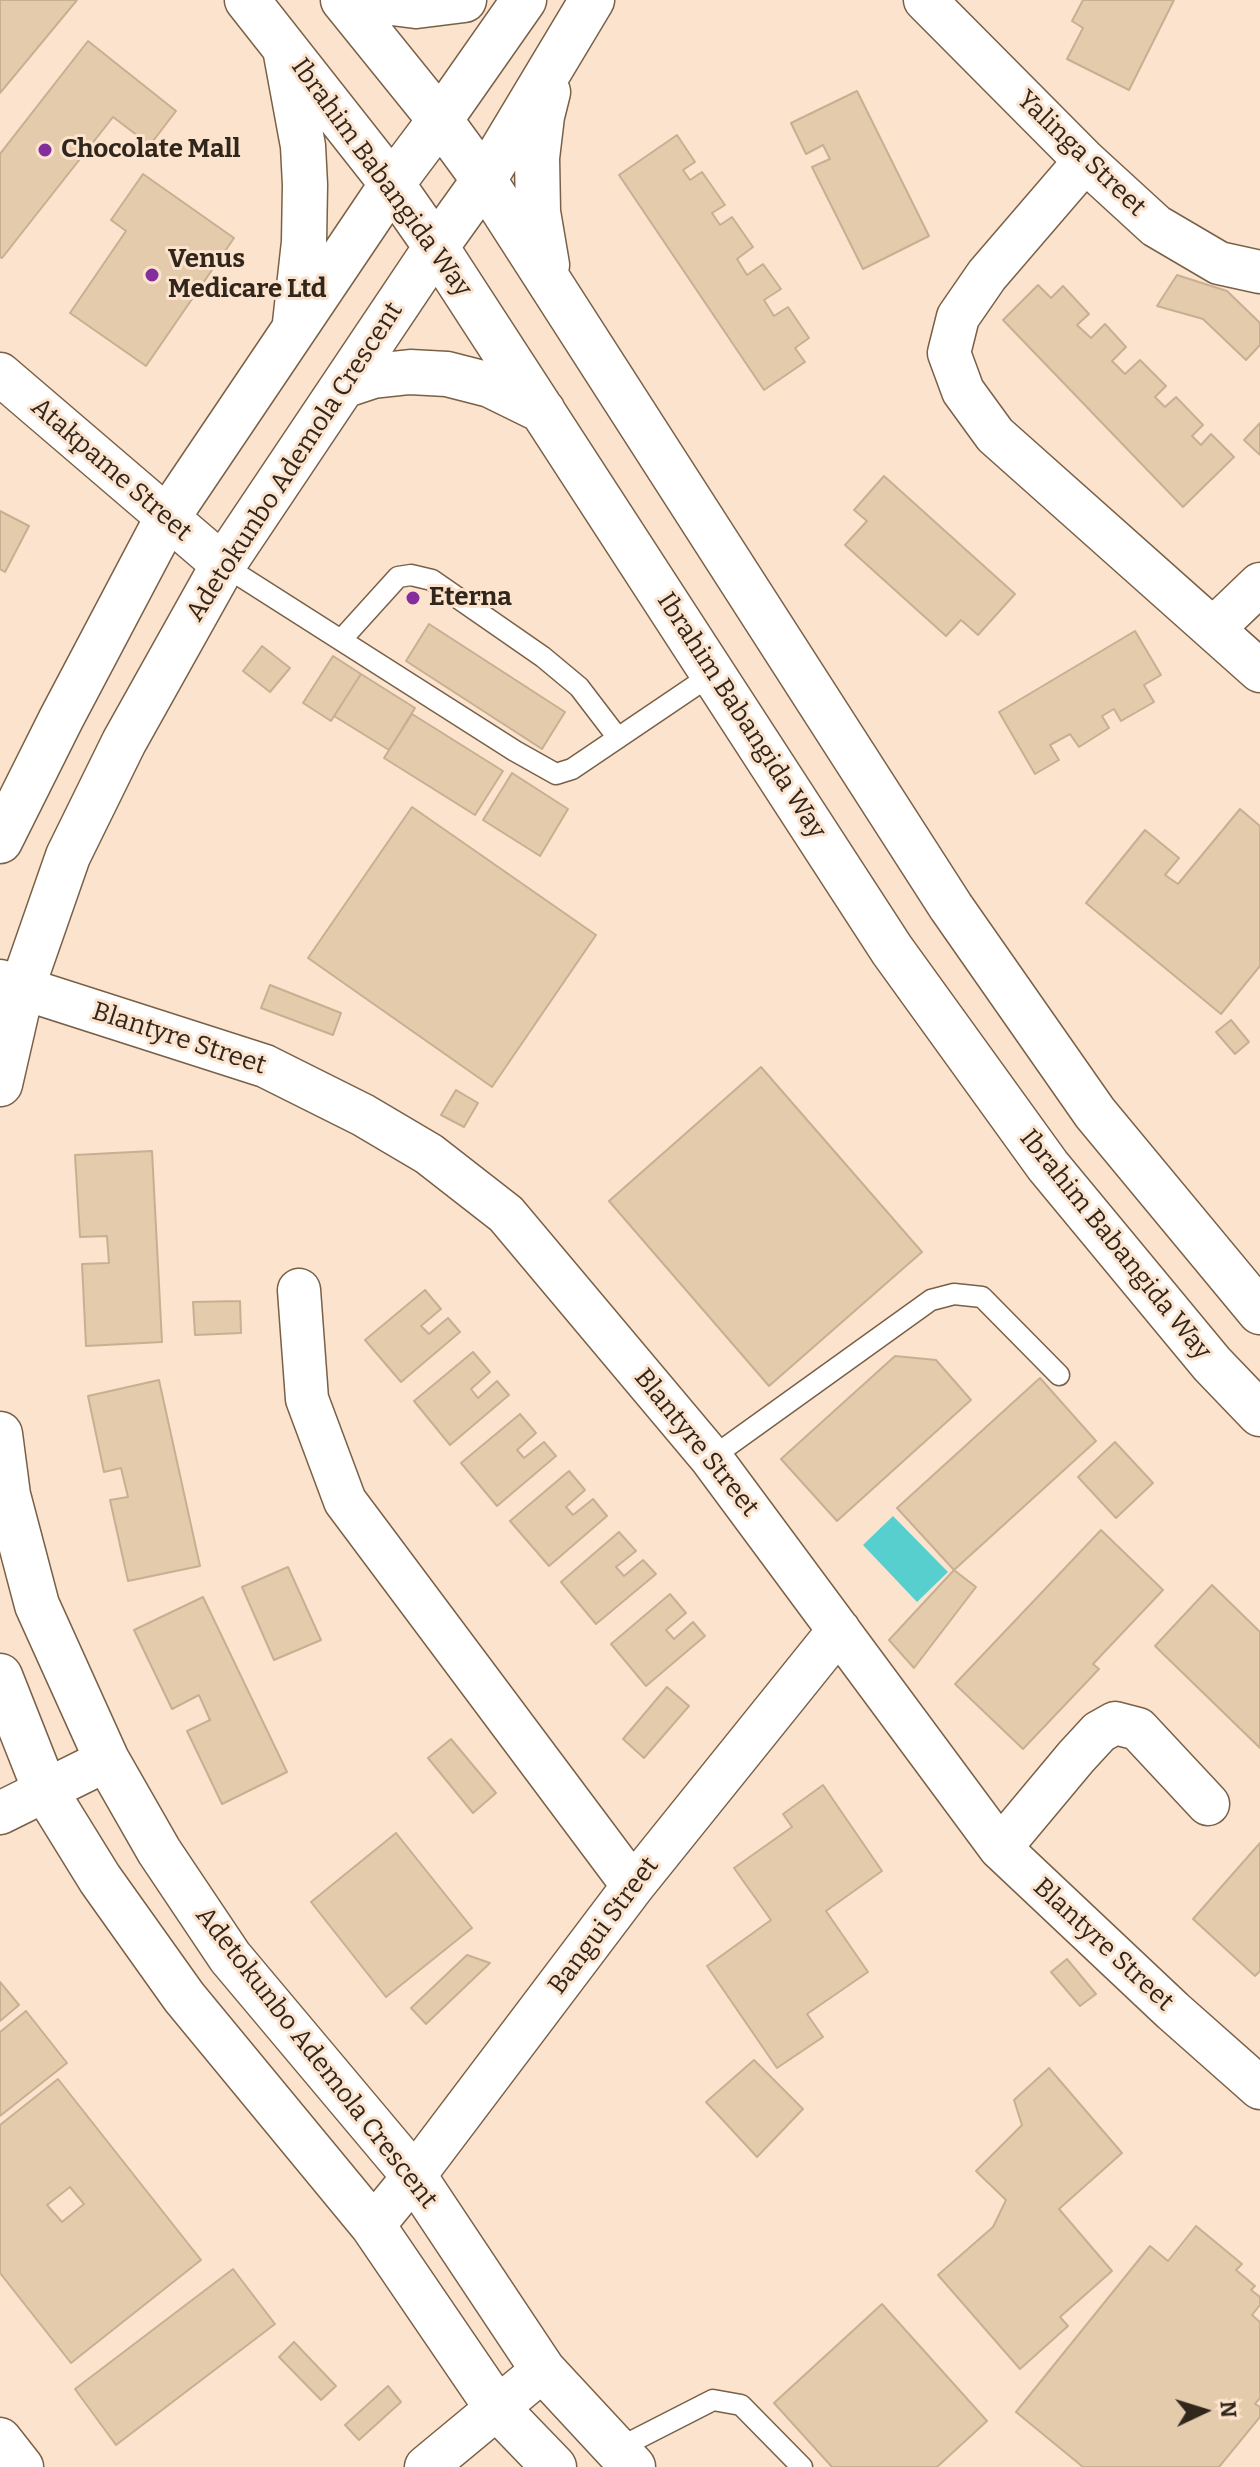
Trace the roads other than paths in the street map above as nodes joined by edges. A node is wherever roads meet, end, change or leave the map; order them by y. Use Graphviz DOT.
graph roads {
  1 [pos="247,0"];
  2 [pos="343,0"];
  3 [pos="368,0"];
  4 [pos="464,0"];
  5 [pos="524,0"];
  6 [pos="592,0"];
  7 [pos="925,0"];
  8 [pos="284,47"];
  9 [pos="558,57"];
  10 [pos="440,120"];
  11 [pos="1085,161"];
  12 [pos="484,180"];
  13 [pos="392,184"];
  14 [pos="436,247"];
  15 [pos="1260,272"];
  16 [pos="550,283"];
  17 [pos="294,329"];
  18 [pos="0,374"];
  19 [pos="343,386"];
  20 [pos="545,412"];
  21 [pos="167,518"];
  22 [pos="223,565"];
  23 [pos="1260,584"];
  24 [pos="1213,629"];
  25 [pos="341,640"];
  26 [pos="1260,671"];
  27 [pos="714,673"];
  28 [pos="618,738"];
  29 [pos="0,841"];
  30 [pos="11,984"];
  31 [pos="0,1084"];
  32 [pos="299,1290"];
  33 [pos="1260,1312"];
  34 [pos="1059,1375"];
  35 [pos="1260,1414"];
  36 [pos="0,1434"];
  37 [pos="711,1458"];
  38 [pos="839,1630"];
  39 [pos="0,1676"];
  40 [pos="107,1760"];
  41 [pos="45,1790"];
  42 [pos="1208,1804"];
  43 [pos="0,1813"];
  44 [pos="1000,1848"];
  45 [pos="633,1886"];
  46 [pos="1260,2088"];
  47 [pos="414,2176"];
  48 [pos="373,2226"];
  49 [pos="543,2370"];
  50 [pos="497,2408"];
  51 [pos="0,2439"];
  52 [pos="625,2458"];
  53 [pos="22,2467"];
  54 [pos="426,2467"];
  55 [pos="554,2467"];
  56 [pos="802,2467"];
  1 -- 8 [label="main road, Ibrahim Babangida Way"];
  2 -- 10 [label="main road"];
  3 -- 4 [label="main road"];
  5 -- 10 [label="main road"];
  6 -- 9 [label="main road, Adetokunbo Ademola Crescent"];
  7 -- 11 [label="street, Yalinga Street"];
  8 -- 13 [label="main road, Ibrahim Babangida Way"];
  8 -- 17 [label="main road"];
  9 -- 12 [label="main road, Adetokunbo Ademola Crescent"];
  9 -- 16 [label="main road"];
  10 -- 12 [label="main road"];
  10 -- 13 [label="main road"];
  11 -- 15 [label="street, Yalinga Street"];
  11 -- 24 [label="street"];
  12 -- 14 [label="main road, Adetokunbo Ademola Crescent"];
  12 -- 16 [label="main road"];
  13 -- 14 [label="main road, Ibrahim Babangida Way"];
  13 -- 17 [label="main road"];
  14 -- 19 [label="main road, Adetokunbo Ademola Crescent"];
  14 -- 20 [label="main road, Ibrahim Babangida Way"];
  16 -- 33 [label="main road"];
  17 -- 21 [label="main road"];
  18 -- 21 [label="street, Atakpame Street"];
  19 -- 20 [label="main road"];
  19 -- 22 [label="main road, Adetokunbo Ademola Crescent"];
  20 -- 27 [label="main road, Ibrahim Babangida Way"];
  21 -- 22 [label="street, Atakpame Street"];
  21 -- 29 [label="main road"];
  22 -- 25 [label="lane"];
  22 -- 30 [label="main road, Adetokunbo Ademola Crescent"];
  23 -- 24 [label="street"];
  24 -- 26 [label="street"];
  25 -- 28 [label="lane"];
  25 -- 28 [label="lane"];
  27 -- 28 [label="lane"];
  27 -- 35 [label="main road, Ibrahim Babangida Way"];
  30 -- 31 [label="main road, Adetokunbo Ademola Crescent"];
  30 -- 37 [label="street, Blantyre Street"];
  32 -- 45 [label="street"];
  34 -- 37 [label="lane"];
  36 -- 40 [label="main road, Adetokunbo Ademola Crescent"];
  37 -- 38 [label="street, Blantyre Street"];
  38 -- 44 [label="street, Blantyre Street"];
  38 -- 45 [label="street, Bangui Street"];
  39 -- 41 [label="main road"];
  40 -- 41 [label="street"];
  40 -- 47 [label="main road, Adetokunbo Ademola Crescent"];
  41 -- 43 [label="street"];
  41 -- 48 [label="main road"];
  42 -- 44 [label="street"];
  44 -- 46 [label="street, Blantyre Street"];
  45 -- 47 [label="street, Bangui Street"];
  47 -- 48 [label="street, Bangui Street"];
  47 -- 49 [label="main road, Adetokunbo Ademola Crescent"];
  48 -- 50 [label="main road"];
  49 -- 50 [label="street"];
  49 -- 52 [label="main road, Adetokunbo Ademola Crescent"];
  50 -- 54 [label="street"];
  50 -- 55 [label="main road"];
  51 -- 53 [label="street"];
  52 -- 56 [label="lane"];
}
